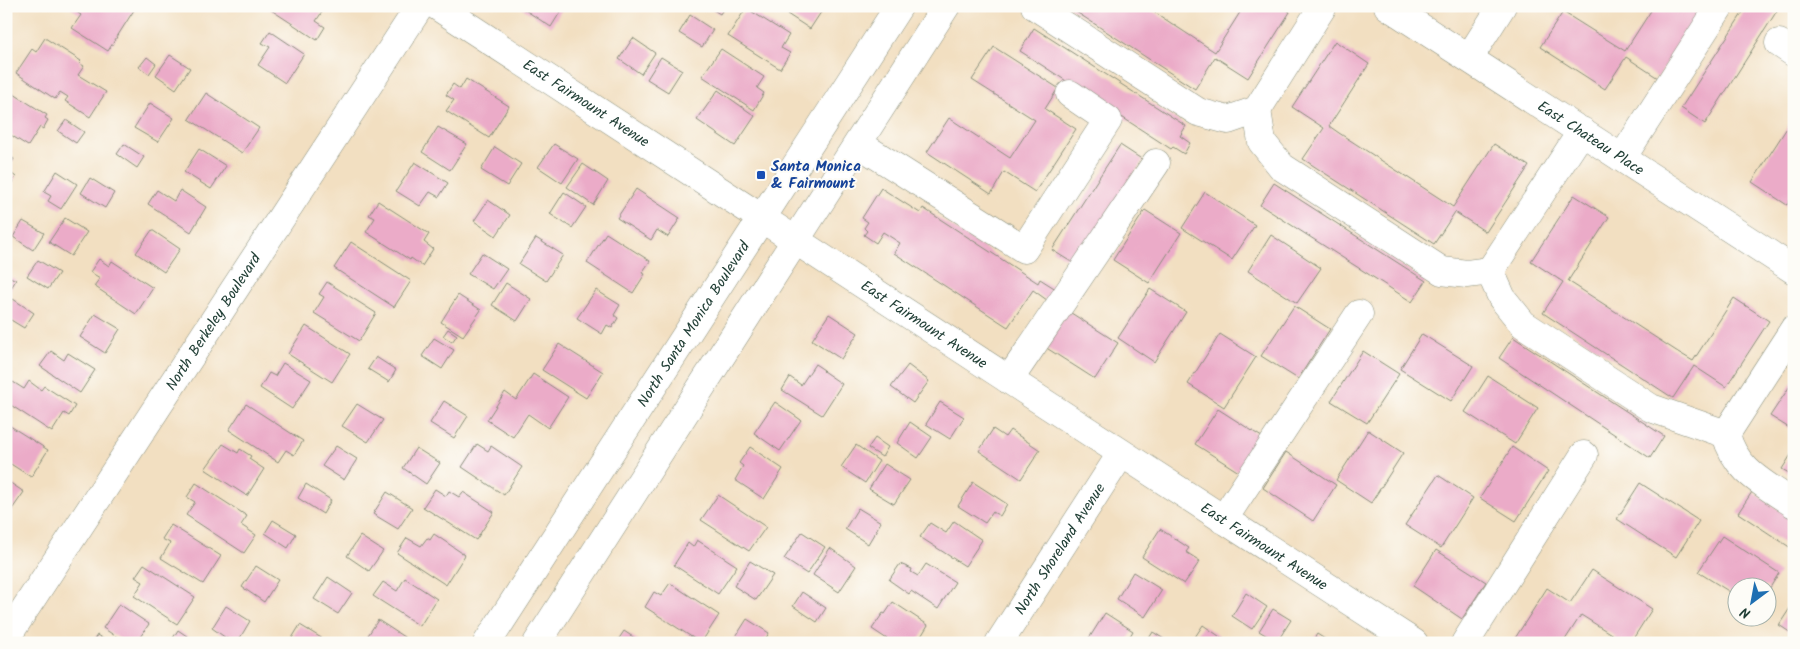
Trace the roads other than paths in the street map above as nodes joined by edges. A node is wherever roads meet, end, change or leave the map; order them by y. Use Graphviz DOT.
graph roads {
  1 [pos="420,6"];
  2 [pos="437,6"];
  3 [pos="899,6"];
  4 [pos="946,6"];
  5 [pos="1035,6"];
  6 [pos="1323,6"];
  7 [pos="1388,6"];
  8 [pos="1502,6"];
  9 [pos="1720,6"];
  10 [pos="1469,58"];
  11 [pos="1070,94"];
  12 [pos="1257,110"];
  13 [pos="1582,132"];
  14 [pos="859,144"];
  15 [pos="1622,158"];
  16 [pos="1156,163"];
  17 [pos="763,217"];
  18 [pos="797,240"];
  19 [pos="1490,270"];
  20 [pos="1794,270"];
  21 [pos="1359,314"];
  22 [pos="1794,329"];
  23 [pos="1009,380"];
  24 [pos="1726,434"];
  25 [pos="1121,454"];
  26 [pos="1584,455"];
  27 [pos="1794,504"];
  28 [pos="1223,520"];
  29 [pos="6,638"];
  30 [pos="487,643"];
  31 [pos="537,643"];
  32 [pos="999,643"];
  33 [pos="1414,643"];
  34 [pos="1465,643"];
  1 -- 29 [label="street, North Berkeley Boulevard"];
  2 -- 17 [label="street, East Fairmount Avenue"];
  3 -- 17 [label="street, North Santa Monica Boulevard"];
  4 -- 14 [label="street"];
  5 -- 12 [label="street"];
  6 -- 12 [label="street"];
  7 -- 10 [label="street, East Chateau Place"];
  8 -- 10 [label="street"];
  9 -- 15 [label="street"];
  10 -- 13 [label="street, East Chateau Place"];
  11 -- 14 [label="street"];
  12 -- 19 [label="street"];
  13 -- 15 [label="street, East Chateau Place"];
  13 -- 19 [label="street"];
  14 -- 18 [label="street"];
  15 -- 20 [label="street, East Chateau Place"];
  16 -- 23 [label="street"];
  17 -- 18 [label="street, East Fairmount Avenue"];
  17 -- 30 [label="street, North Santa Monica Boulevard"];
  18 -- 23 [label="street, East Fairmount Avenue"];
  18 -- 31 [label="street"];
  19 -- 24 [label="street"];
  21 -- 28 [label="street"];
  22 -- 24 [label="street"];
  23 -- 25 [label="street, East Fairmount Avenue"];
  24 -- 27 [label="street"];
  25 -- 28 [label="street, East Fairmount Avenue"];
  25 -- 32 [label="street, North Shoreland Avenue"];
  26 -- 34 [label="street"];
  28 -- 33 [label="street, East Fairmount Avenue"];
}
